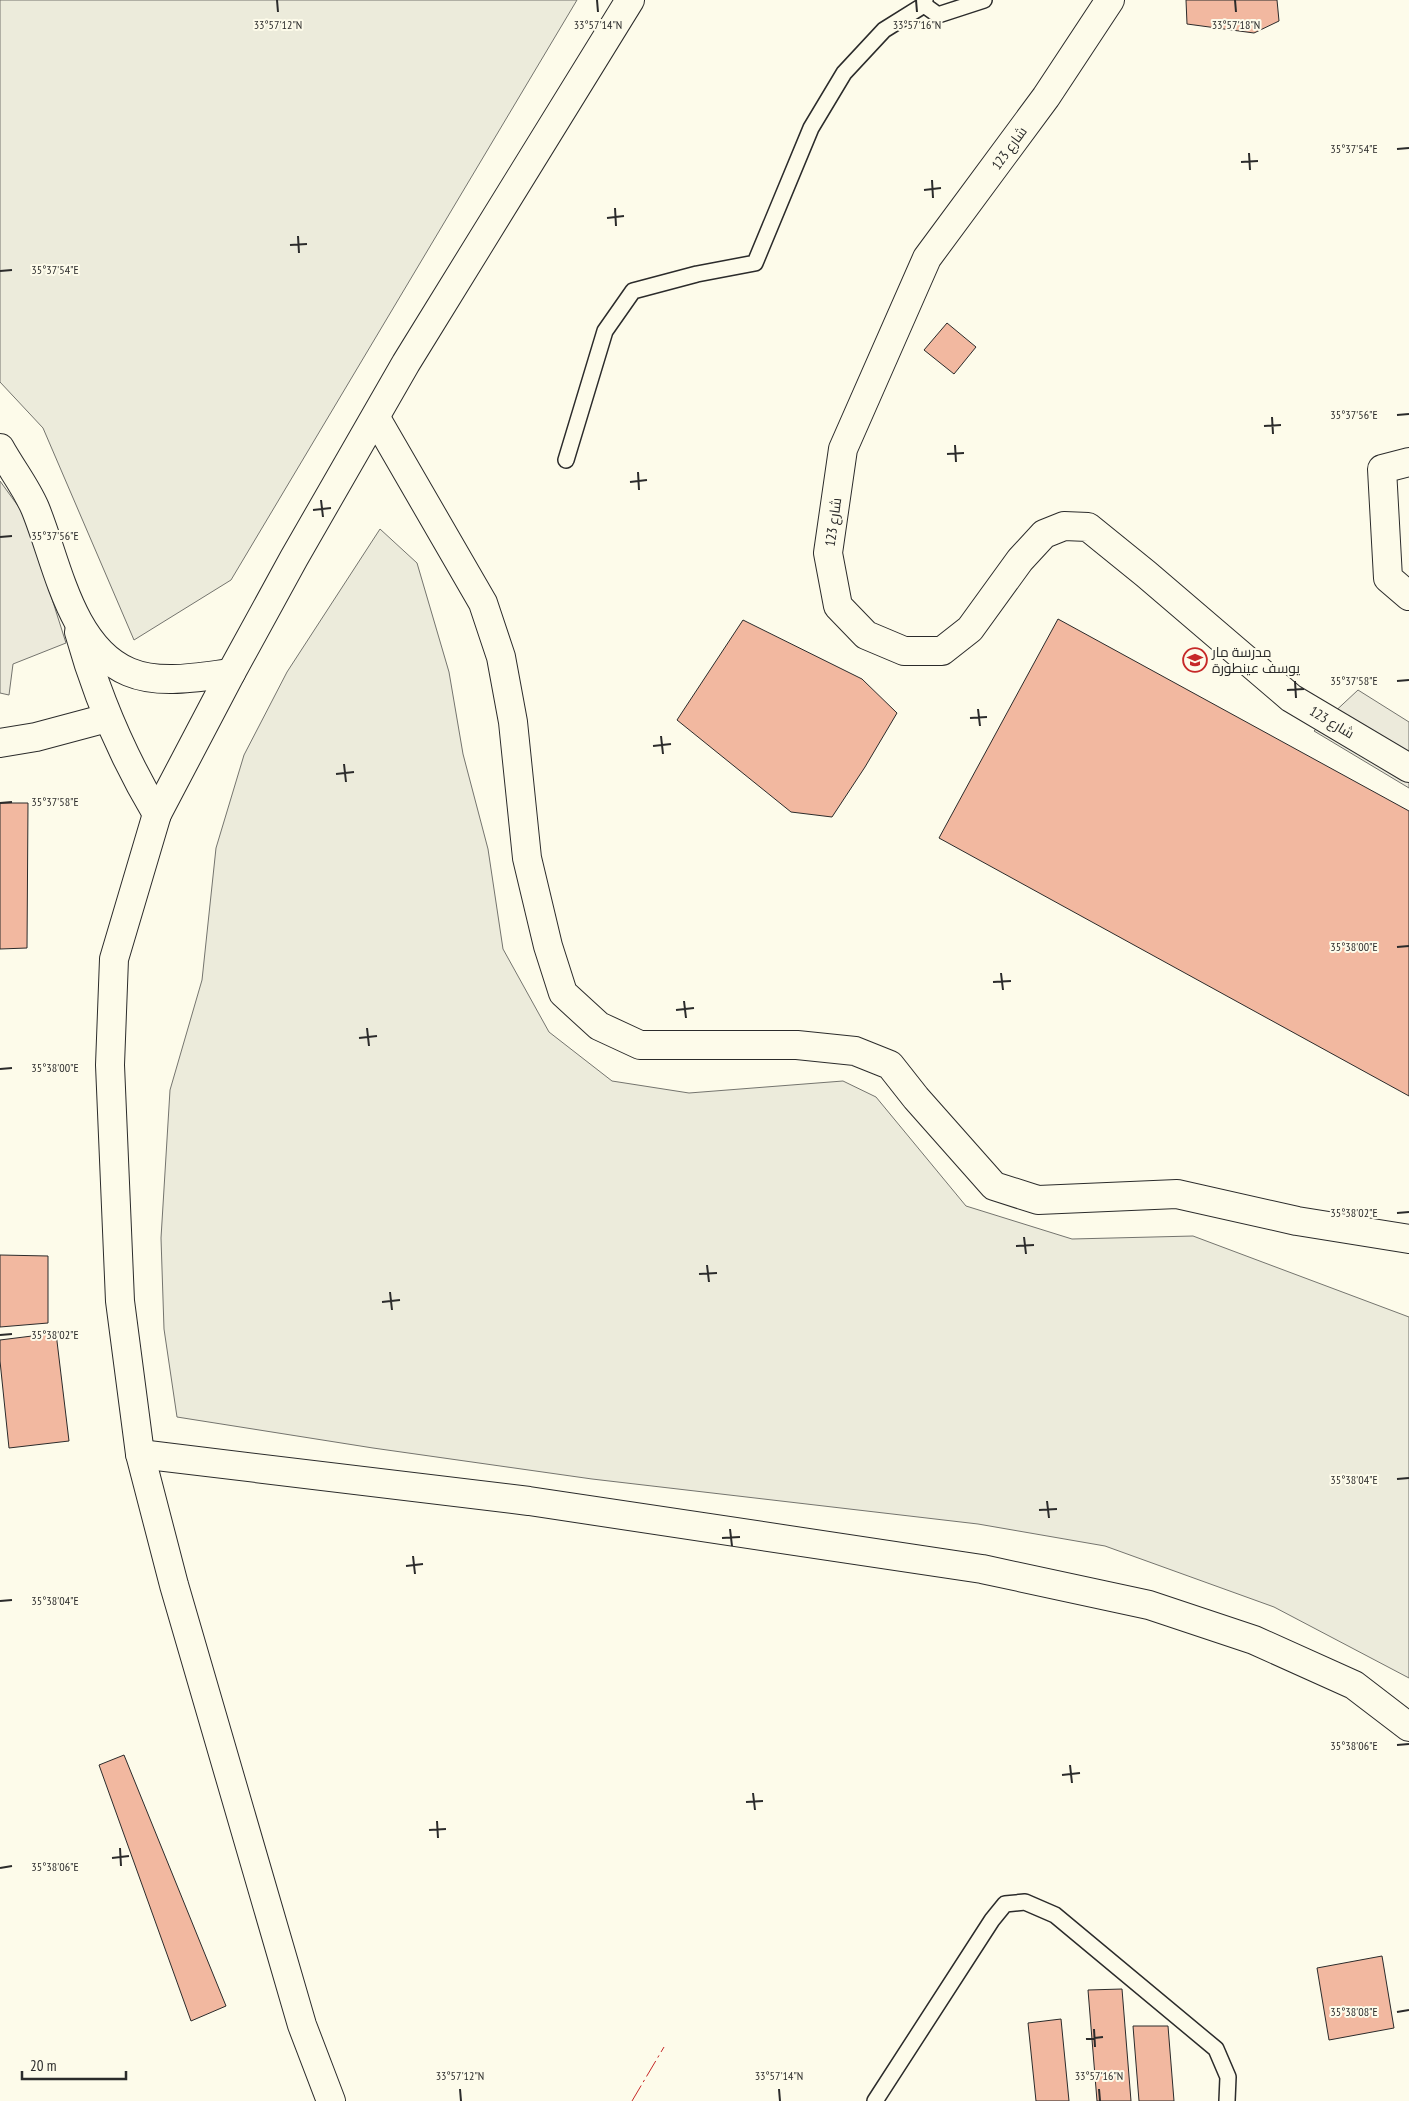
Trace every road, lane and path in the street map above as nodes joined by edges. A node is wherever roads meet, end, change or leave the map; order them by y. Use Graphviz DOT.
graph roads {
  1 [pos="630,0"];
  2 [pos="984,0"];
  3 [pos="1110,0"];
  4 [pos="924,3"];
  5 [pos="376,418"];
  6 [pos="0,448"];
  7 [pos="566,460"];
  8 [pos="1409,462"];
  9 [pos="1409,596"];
  10 [pos="75,616"];
  11 [pos="231,673"];
  12 [pos="107,718"];
  13 [pos="0,743"];
  14 [pos="1409,768"];
  15 [pos="158,814"];
  16 [pos="1409,1239"];
  17 [pos="140,1454"];
  18 [pos="1409,1727"];
  19 [pos="332,2101"];
  20 [pos="875,2101"];
  21 [pos="1227,2101"];
  1 -- 5 [label="main road"];
  2 -- 4 [label="lane"];
  3 -- 14 [label="main road, شارع 123"];
  4 -- 7 [label="lane"];
  5 -- 11 [label="main road"];
  5 -- 16 [label="main road"];
  6 -- 10 [label="main road"];
  8 -- 9 [label="main road"];
  10 -- 11 [label="main road"];
  10 -- 12 [label="main road"];
  11 -- 15 [label="main road"];
  12 -- 13 [label="main road"];
  12 -- 15 [label="main road"];
  15 -- 17 [label="main road"];
  17 -- 18 [label="main road"];
  17 -- 19 [label="main road"];
  20 -- 21 [label="lane"];
}
